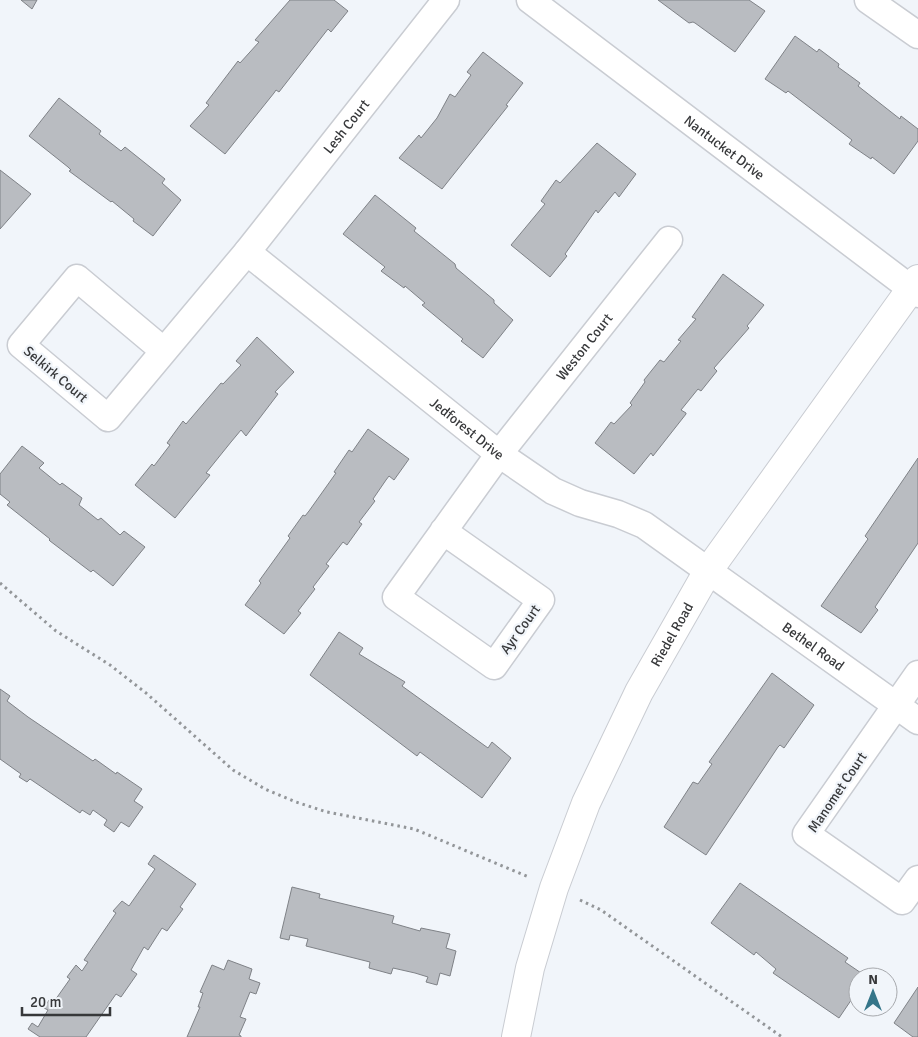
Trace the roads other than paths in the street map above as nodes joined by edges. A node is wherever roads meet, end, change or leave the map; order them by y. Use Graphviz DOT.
graph roads {
  1 [pos="446,0"];
  2 [pos="868,0"];
  3 [pos="545,4"];
  4 [pos="918,35"];
  5 [pos="668,240"];
  6 [pos="247,252"];
  7 [pos="916,287"];
  8 [pos="164,351"];
  9 [pos="499,454"];
  10 [pos="444,531"];
  11 [pos="708,571"];
  12 [pos="918,674"];
  13 [pos="896,705"];
  14 [pos="918,721"];
  15 [pos="918,879"];
  16 [pos="516,1037"];
  1 -- 6 [label="street, Lesh Court"];
  2 -- 4 [label="street"];
  3 -- 7 [label="street, Nantucket Drive"];
  5 -- 9 [label="street, Weston Court"];
  6 -- 8 [label="street, Selkirk Court"];
  6 -- 9 [label="street, Jedforest Drive"];
  7 -- 11 [label="street, Riedel Road"];
  8 -- 8 [label="street, Selkirk Court"];
  9 -- 10 [label="street, Ayr Court"];
  9 -- 11 [label="street, Jedforest Drive"];
  10 -- 10 [label="street, Ayr Court"];
  11 -- 13 [label="street, Bethel Road"];
  11 -- 16 [label="street, Riedel Road"];
  12 -- 13 [label="street"];
  13 -- 14 [label="street, Bethel Road"];
  13 -- 15 [label="street, Manomet Court"];
}
